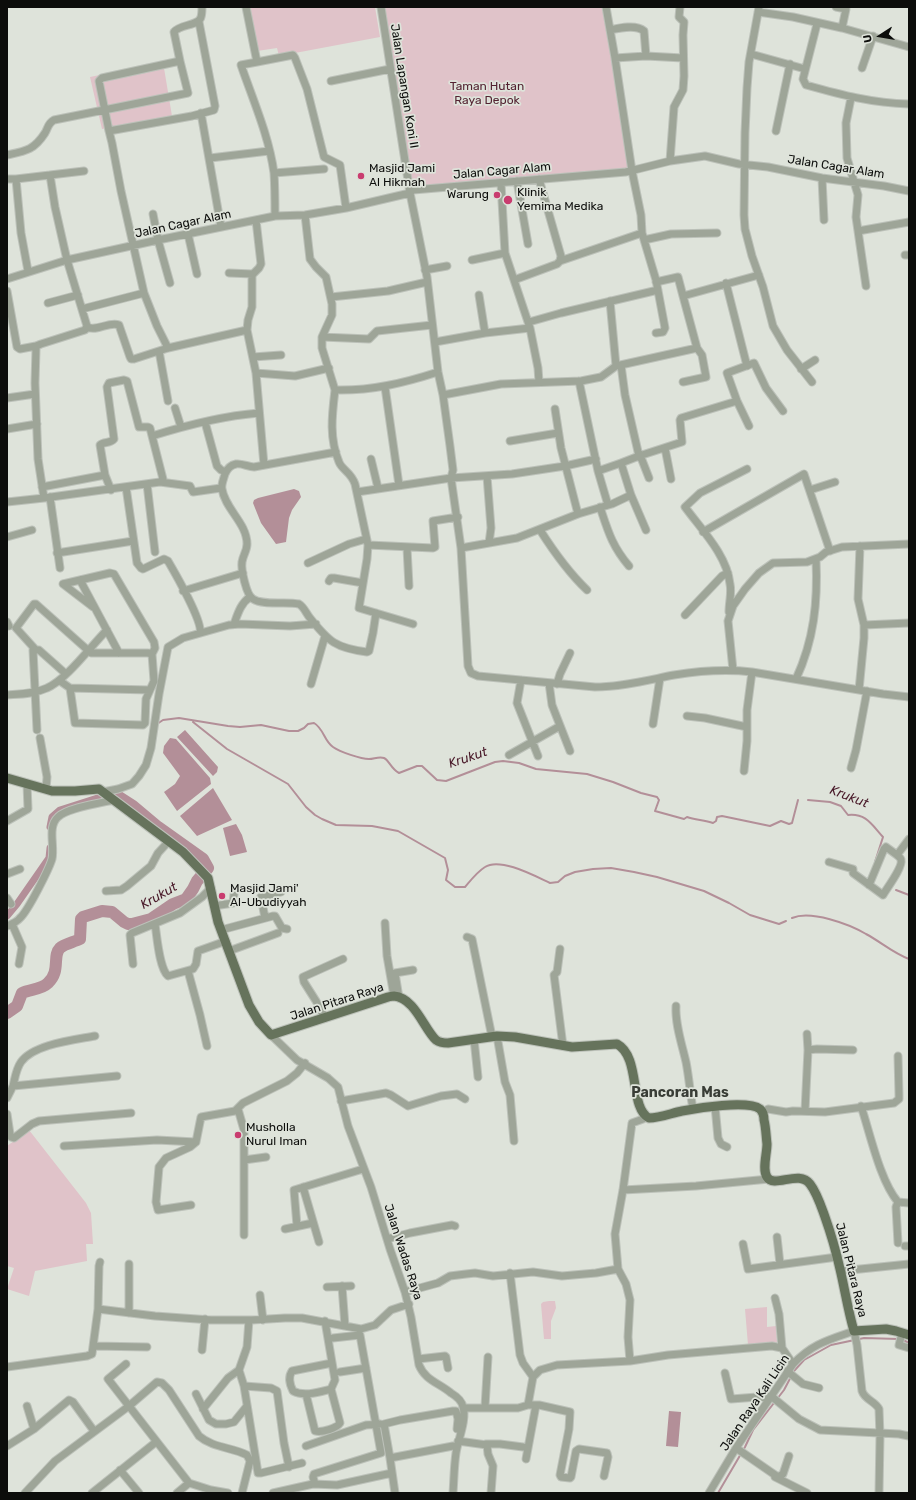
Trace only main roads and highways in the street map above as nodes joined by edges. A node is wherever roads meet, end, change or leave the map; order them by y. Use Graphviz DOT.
graph roads {
  1 [pos="7,778"];
  2 [pos="905,1340"];
  1 -- 2 [label="main road, Jalan Pitara Raya"];
}
